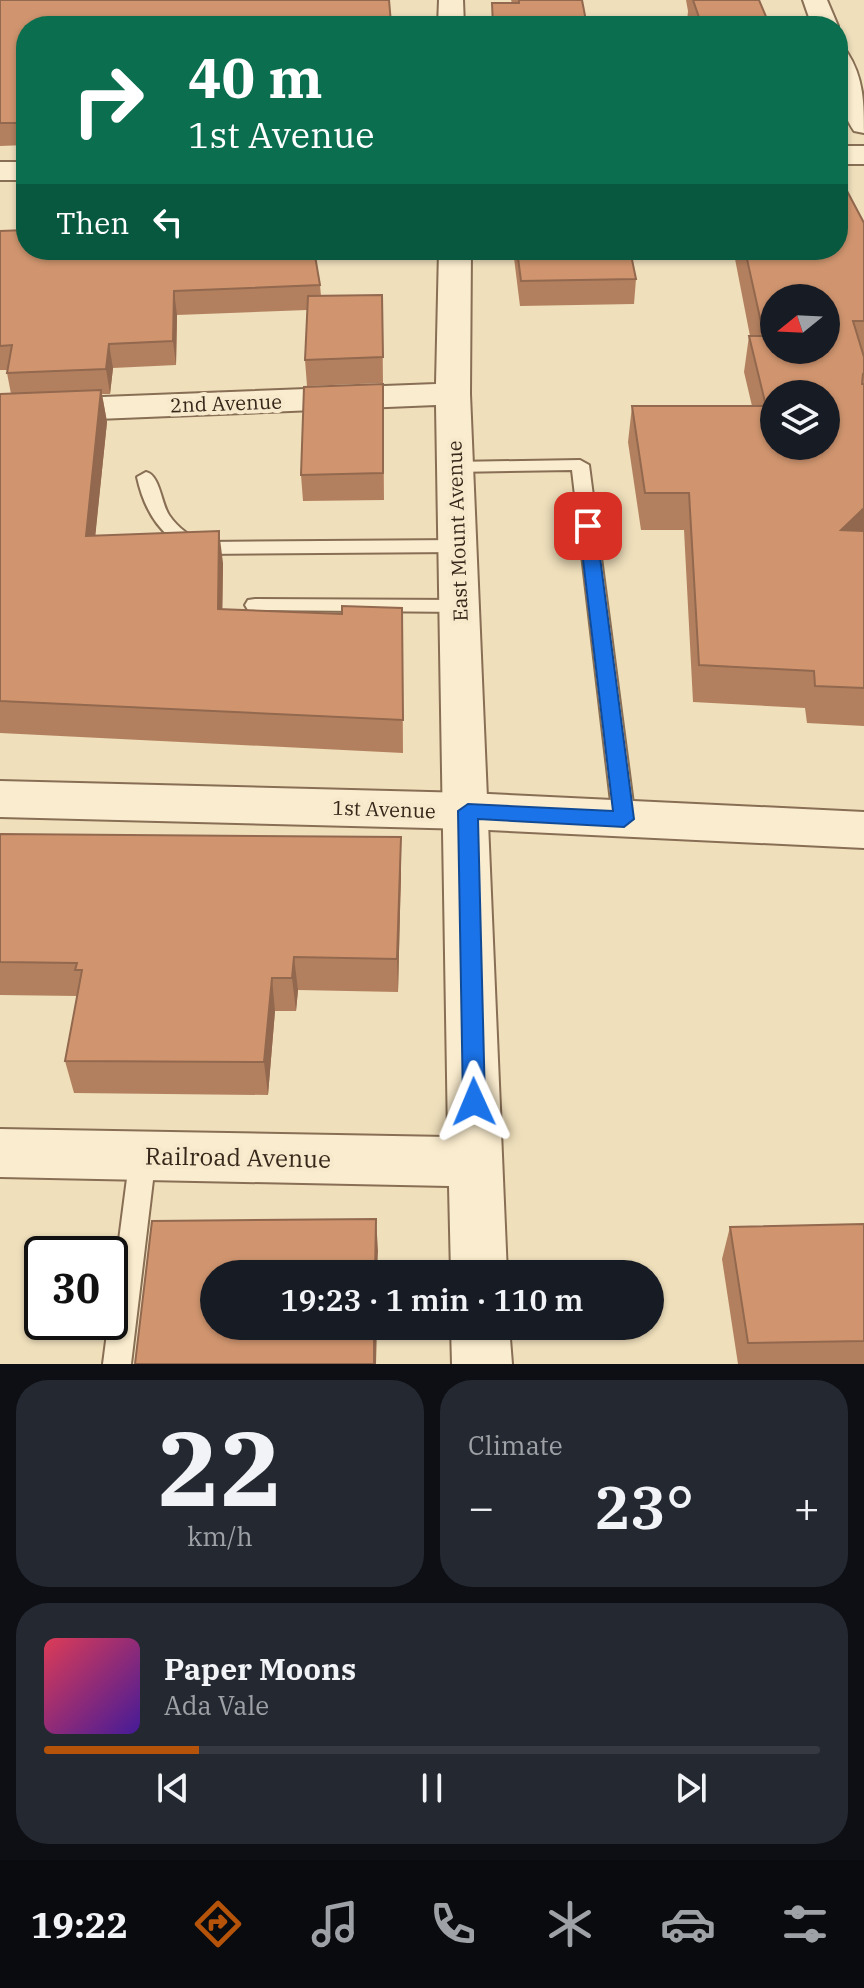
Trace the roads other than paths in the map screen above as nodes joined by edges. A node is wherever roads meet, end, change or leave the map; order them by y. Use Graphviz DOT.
graph roads {
  1 [pos="848,84"];
  2 [pos="864,125"];
  3 [pos="455,260"];
  4 [pos="453,394"];
  5 [pos="0,412"];
  6 [pos="454,467"];
  7 [pos="146,477"];
  8 [pos="458,546"];
  9 [pos="255,605"];
  10 [pos="460,606"];
  11 [pos="0,799"];
  12 [pos="468,811"];
  13 [pos="624,819"];
  14 [pos="864,830"];
  15 [pos="0,1153"];
  16 [pos="143,1155"];
  17 [pos="475,1162"];
  18 [pos="478,1260"];
  19 [pos="481,1340"];
  20 [pos="117,1364"];
  21 [pos="482,1364"];
  1 -- 2 [label="street"];
  3 -- 4 [label="street, East Mount Avenue"];
  4 -- 5 [label="street, 2nd Avenue"];
  4 -- 6 [label="street, East Mount Avenue"];
  6 -- 8 [label="street, East Mount Avenue"];
  6 -- 13 [label="lane"];
  7 -- 8 [label="lane"];
  8 -- 10 [label="street, East Mount Avenue"];
  9 -- 10 [label="lane"];
  10 -- 12 [label="street, East Mount Avenue"];
  11 -- 12 [label="street, 1st Avenue"];
  12 -- 13 [label="street, 1st Avenue"];
  12 -- 17 [label="street, East Mount Avenue"];
  13 -- 14 [label="street, 1st Avenue"];
  15 -- 16 [label="street, Railroad Avenue"];
  16 -- 17 [label="street, Railroad Avenue"];
  16 -- 20 [label="lane"];
  17 -- 18 [label="street, East Mount Avenue"];
  19 -- 21 [label="street"];
}
